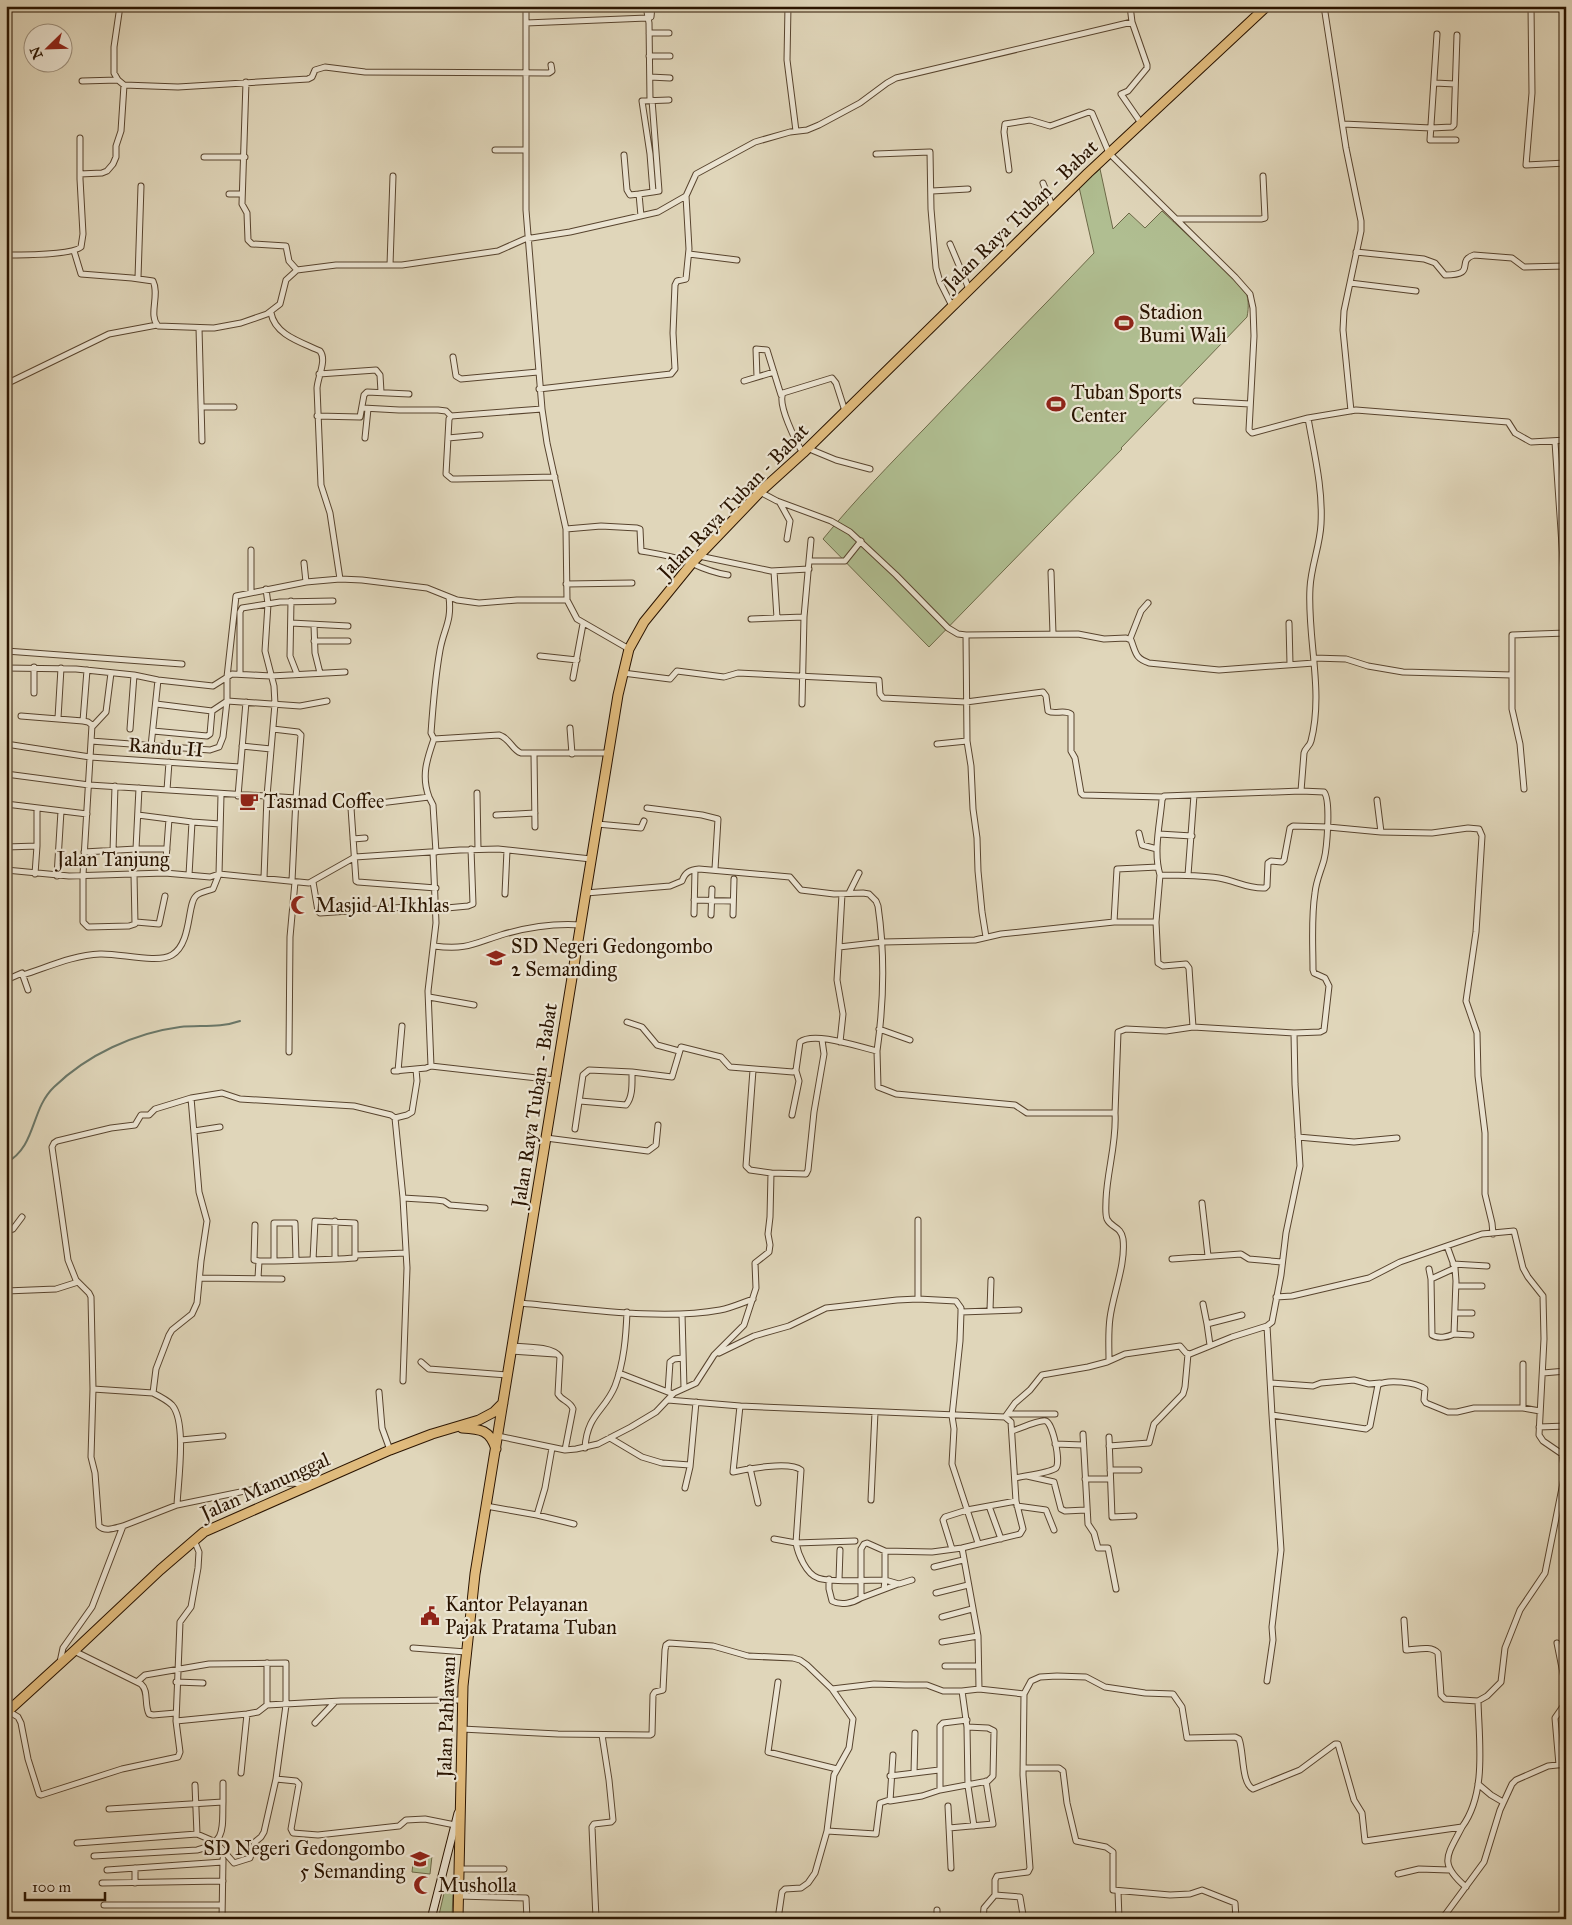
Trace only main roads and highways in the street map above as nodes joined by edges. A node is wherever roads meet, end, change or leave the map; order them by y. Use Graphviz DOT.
graph roads {
  1 [pos="1267,6"];
  2 [pos="503,1403"];
  3 [pos="500,1426"];
  4 [pos="454,1429"];
  5 [pos="496,1450"];
  6 [pos="7,1712"];
  7 [pos="460,1800"];
  8 [pos="431,1919"];
  9 [pos="458,1919"];
  1 -- 2 [label="highway, Jalan Raya Tuban - Babat"];
  2 -- 3 [label="highway, Jalan Raya Tuban - Babat"];
  2 -- 4 [label="highway, Jalan Manunggal"];
  3 -- 5 [label="highway, Jalan Pahlawan"];
  4 -- 5 [label="highway"];
  4 -- 6 [label="highway, Jalan Manunggal"];
  5 -- 7 [label="highway, Jalan Pahlawan"];
  7 -- 8 [label="main road, Jalan Pahlawan"];
  7 -- 9 [label="highway"];
}
